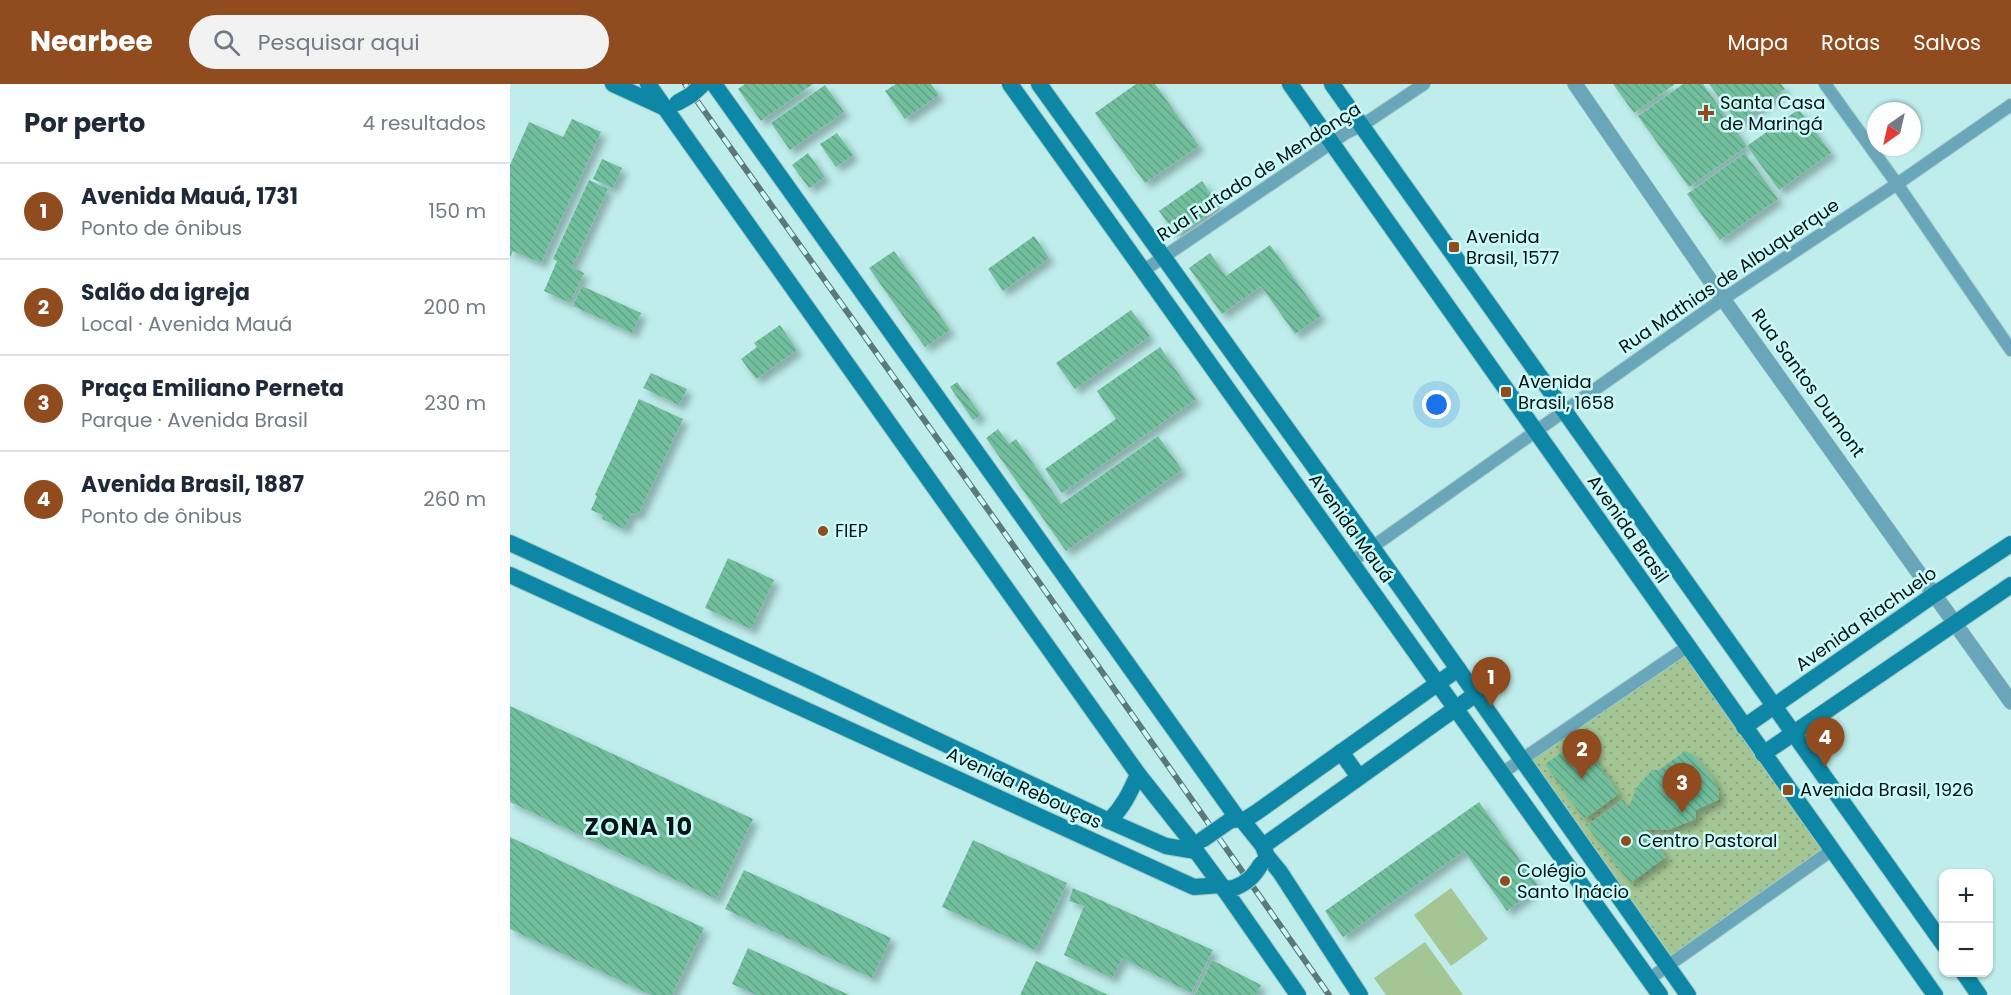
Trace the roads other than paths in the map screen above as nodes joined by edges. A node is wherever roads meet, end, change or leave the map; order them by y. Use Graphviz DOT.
graph roads {
  1 [pos="613,84"];
  2 [pos="648,84"];
  3 [pos="702,84"];
  4 [pos="714,84"];
  5 [pos="1011,84"];
  6 [pos="1039,84"];
  7 [pos="1290,84"];
  8 [pos="1332,84"];
  9 [pos="1424,84"];
  10 [pos="1575,84"];
  11 [pos="1825,84"];
  12 [pos="671,105"];
  13 [pos="2011,105"];
  14 [pos="1361,126"];
  15 [pos="1332,143"];
  16 [pos="1897,184"];
  17 [pos="1164,257"];
  18 [pos="1143,271"];
  19 [pos="1724,299"];
  20 [pos="2011,350"];
  21 [pos="1564,411"];
  22 [pos="1535,432"];
  23 [pos="510,543"];
  24 [pos="2011,544"];
  25 [pos="1372,547"];
  26 [pos="547,560"];
  27 [pos="1352,562"];
  28 [pos="510,574"];
  29 [pos="2011,585"];
  30 [pos="535,586"];
  31 [pos="1935,594"];
  32 [pos="1954,622"];
  33 [pos="1688,646"];
  34 [pos="1458,669"];
  35 [pos="809,680"];
  36 [pos="1438,683"];
  37 [pos="1476,694"];
  38 [pos="2011,702"];
  39 [pos="797,705"];
  40 [pos="1775,706"];
  41 [pos="1456,708"];
  42 [pos="1744,727"];
  43 [pos="1794,733"];
  44 [pos="1341,752"];
  45 [pos="1763,754"];
  46 [pos="1522,760"];
  47 [pos="1502,773"];
  48 [pos="1138,774"];
  49 [pos="1359,777"];
  50 [pos="1109,821"];
  51 [pos="1236,821"];
  52 [pos="1198,846"];
  53 [pos="1832,850"];
  54 [pos="1264,855"];
  55 [pos="1226,887"];
  56 [pos="1939,938"];
  57 [pos="1667,966"];
  58 [pos="1966,977"];
  59 [pos="1648,979"];
  60 [pos="1298,995"];
  61 [pos="1360,995"];
  62 [pos="1660,995"];
  63 [pos="1688,995"];
  64 [pos="1935,995"];
  65 [pos="1979,995"];
  1 -- 12 [label="main road"];
  2 -- 12 [label="main road"];
  3 -- 12 [label="main road, bridge"];
  4 -- 51 [label="main road"];
  5 -- 18 [label="main road, Avenida Mauá"];
  6 -- 17 [label="main road, Avenida Mauá"];
  7 -- 15 [label="main road, Avenida Brasil"];
  8 -- 14 [label="main road, Avenida Brasil"];
  9 -- 14 [label="street, Rua Furtado de Mendonça"];
  10 -- 19 [label="street, Rua Santos Dumont"];
  11 -- 16 [label="street"];
  12 -- 48 [label="main road"];
  13 -- 16 [label="street, Rua Mathias de Albuquerque"];
  14 -- 15 [label="street, Rua Furtado de Mendonça"];
  14 -- 21 [label="main road, Avenida Brasil"];
  15 -- 17 [label="street, Rua Furtado de Mendonça"];
  15 -- 22 [label="main road, Avenida Brasil"];
  16 -- 19 [label="street, Rua Mathias de Albuquerque"];
  16 -- 20 [label="street"];
  17 -- 18 [label="street, Rua Furtado de Mendonça"];
  17 -- 25 [label="main road, Avenida Mauá"];
  18 -- 27 [label="main road, Avenida Mauá"];
  19 -- 21 [label="street, Rua Mathias de Albuquerque"];
  19 -- 31 [label="street, Rua Santos Dumont"];
  21 -- 22 [label="street, Rua Mathias de Albuquerque"];
  21 -- 40 [label="main road, Avenida Brasil"];
  22 -- 25 [label="street, Rua Mathias de Albuquerque"];
  22 -- 33 [label="main road, Avenida Brasil"];
  23 -- 26 [label="main road, Avenida Rebouças"];
  24 -- 31 [label="main road, Avenida Riachuelo"];
  25 -- 27 [label="street, Rua Mathias de Albuquerque"];
  25 -- 34 [label="main road, Avenida Mauá"];
  26 -- 30 [label="main road"];
  26 -- 35 [label="main road, Avenida Rebouças"];
  27 -- 36 [label="main road, Avenida Mauá"];
  28 -- 30 [label="main road, Avenida Rebouças"];
  29 -- 32 [label="main road"];
  30 -- 39 [label="main road, Avenida Rebouças"];
  31 -- 32 [label="street, Rua Santos Dumont"];
  31 -- 40 [label="main road, Avenida Riachuelo"];
  32 -- 38 [label="street, Rua Santos Dumont"];
  32 -- 43 [label="main road"];
  33 -- 42 [label="main road, Avenida Brasil"];
  33 -- 46 [label="street"];
  34 -- 36 [label="main road"];
  34 -- 37 [label="main road, Avenida Mauá"];
  35 -- 39 [label="main road"];
  35 -- 50 [label="main road, Avenida Rebouças"];
  36 -- 41 [label="main road, Avenida Mauá"];
  36 -- 44 [label="main road"];
  37 -- 41 [label="main road"];
  37 -- 46 [label="main road, Avenida Mauá"];
  39 -- 55 [label="main road, Avenida Rebouças"];
  40 -- 42 [label="main road, Avenida Riachuelo"];
  40 -- 43 [label="main road, Avenida Brasil"];
  41 -- 47 [label="main road, Avenida Mauá"];
  41 -- 49 [label="main road"];
  42 -- 45 [label="main road, Avenida Brasil"];
  43 -- 45 [label="main road"];
  43 -- 56 [label="main road, Avenida Brasil"];
  44 -- 49 [label="main road"];
  44 -- 51 [label="main road"];
  45 -- 53 [label="main road, Avenida Brasil"];
  46 -- 47 [label="street"];
  46 -- 57 [label="main road, Avenida Mauá"];
  47 -- 59 [label="main road, Avenida Mauá"];
  48 -- 50 [label="main road"];
  48 -- 52 [label="main road"];
  49 -- 54 [label="main road"];
  50 -- 52 [label="main road, Avenida Rebouças"];
  51 -- 52 [label="main road, bridge"];
  51 -- 54 [label="main road"];
  52 -- 55 [label="main road"];
  53 -- 57 [label="street"];
  53 -- 64 [label="main road, Avenida Brasil"];
  54 -- 55 [label="main road, bridge"];
  54 -- 61 [label="main road"];
  55 -- 60 [label="main road"];
  57 -- 59 [label="street"];
  57 -- 63 [label="main road, Avenida Mauá"];
  58 -- 65 [label="main road"];
  59 -- 62 [label="main road, Avenida Mauá"];
}
